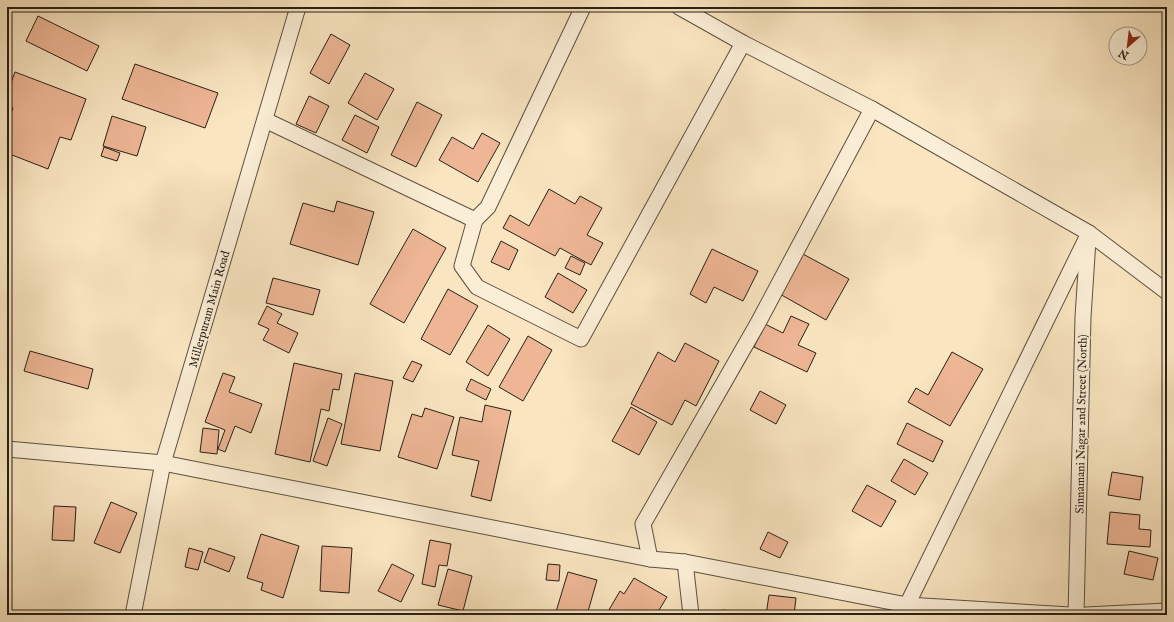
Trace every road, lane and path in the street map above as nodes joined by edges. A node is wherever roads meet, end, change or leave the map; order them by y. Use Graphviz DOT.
graph roads {
  1 [pos="298,7"];
  2 [pos="583,7"];
  3 [pos="679,7"];
  4 [pos="743,43"];
  5 [pos="872,109"];
  6 [pos="265,120"];
  7 [pos="475,220"];
  8 [pos="1089,233"];
  9 [pos="1167,292"];
  10 [pos="7,449"];
  11 [pos="163,463"];
  12 [pos="650,559"];
  13 [pos="685,562"];
  14 [pos="906,610"];
  15 [pos="1167,611"];
  16 [pos="132,615"];
  17 [pos="691,615"];
  18 [pos="1070,615"];
  19 [pos="1076,615"];
  20 [pos="1086,615"];
  1 -- 6 [label="street, Millerpuram Main Road"];
  2 -- 7 [label="street"];
  3 -- 4 [label="street"];
  4 -- 5 [label="street"];
  4 -- 7 [label="street"];
  5 -- 8 [label="street"];
  5 -- 12 [label="street"];
  6 -- 7 [label="street"];
  6 -- 11 [label="street, Millerpuram Main Road"];
  8 -- 9 [label="street"];
  8 -- 14 [label="street"];
  8 -- 19 [label="street, Sinnamani Nagar 2nd Street (North)"];
  10 -- 11 [label="street"];
  11 -- 12 [label="street"];
  11 -- 16 [label="street, Millerpuram Main Road"];
  12 -- 13 [label="street"];
  13 -- 14 [label="street"];
  13 -- 17 [label="street"];
  14 -- 18 [label="street"];
  15 -- 20 [label="street"];
}
